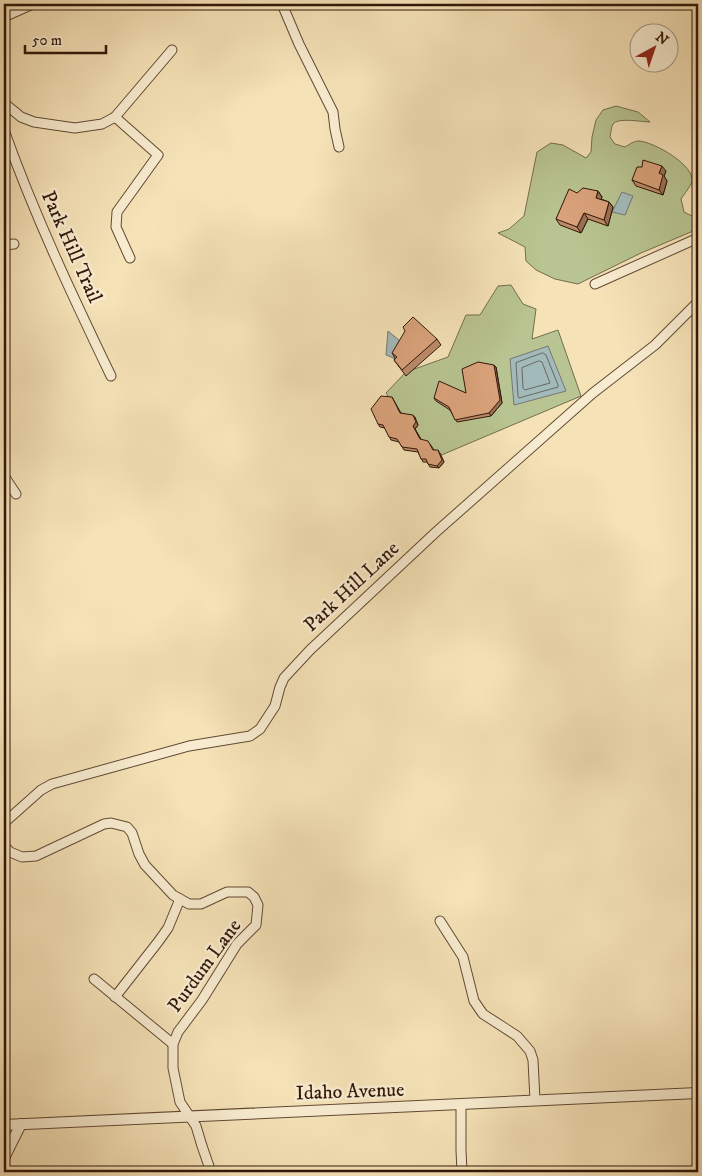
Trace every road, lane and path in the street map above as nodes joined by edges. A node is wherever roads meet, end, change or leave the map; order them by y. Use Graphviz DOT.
graph roads {
  1 [pos="33,4"];
  2 [pos="282,4"];
  3 [pos="4,17"];
  4 [pos="172,50"];
  5 [pos="4,103"];
  6 [pos="115,117"];
  7 [pos="4,130"];
  8 [pos="339,147"];
  9 [pos="698,238"];
  10 [pos="14,244"];
  11 [pos="4,245"];
  12 [pos="130,258"];
  13 [pos="595,284"];
  14 [pos="698,302"];
  15 [pos="111,376"];
  16 [pos="4,476"];
  17 [pos="16,494"];
  18 [pos="4,823"];
  19 [pos="4,846"];
  20 [pos="180,899"];
  21 [pos="440,921"];
  22 [pos="94,979"];
  23 [pos="115,997"];
  24 [pos="173,1044"];
  25 [pos="698,1093"];
  26 [pos="535,1100"];
  27 [pos="461,1104"];
  28 [pos="189,1116"];
  29 [pos="20,1124"];
  30 [pos="4,1125"];
  31 [pos="4,1158"];
  32 [pos="211,1172"];
  33 [pos="462,1172"];
  1 -- 3 [label="street"];
  2 -- 8 [label="street"];
  4 -- 6 [label="street"];
  5 -- 6 [label="street"];
  6 -- 12 [label="street"];
  7 -- 15 [label="street, Park Hill Trail"];
  9 -- 13 [label="street"];
  10 -- 11 [label="street"];
  14 -- 18 [label="street, Park Hill Lane"];
  16 -- 17 [label="street"];
  19 -- 20 [label="street"];
  20 -- 23 [label="street"];
  20 -- 24 [label="street, Purdum Lane"];
  21 -- 26 [label="street"];
  22 -- 23 [label="street"];
  23 -- 24 [label="street"];
  24 -- 28 [label="street, Purdum Lane"];
  25 -- 26 [label="street, Idaho Avenue"];
  26 -- 27 [label="street, Idaho Avenue"];
  27 -- 28 [label="street, Idaho Avenue"];
  27 -- 33 [label="street"];
  28 -- 29 [label="street, Idaho Avenue"];
  28 -- 32 [label="street, Purdum Lane"];
  29 -- 30 [label="street, Idaho Avenue"];
  29 -- 31 [label="street"];
}
